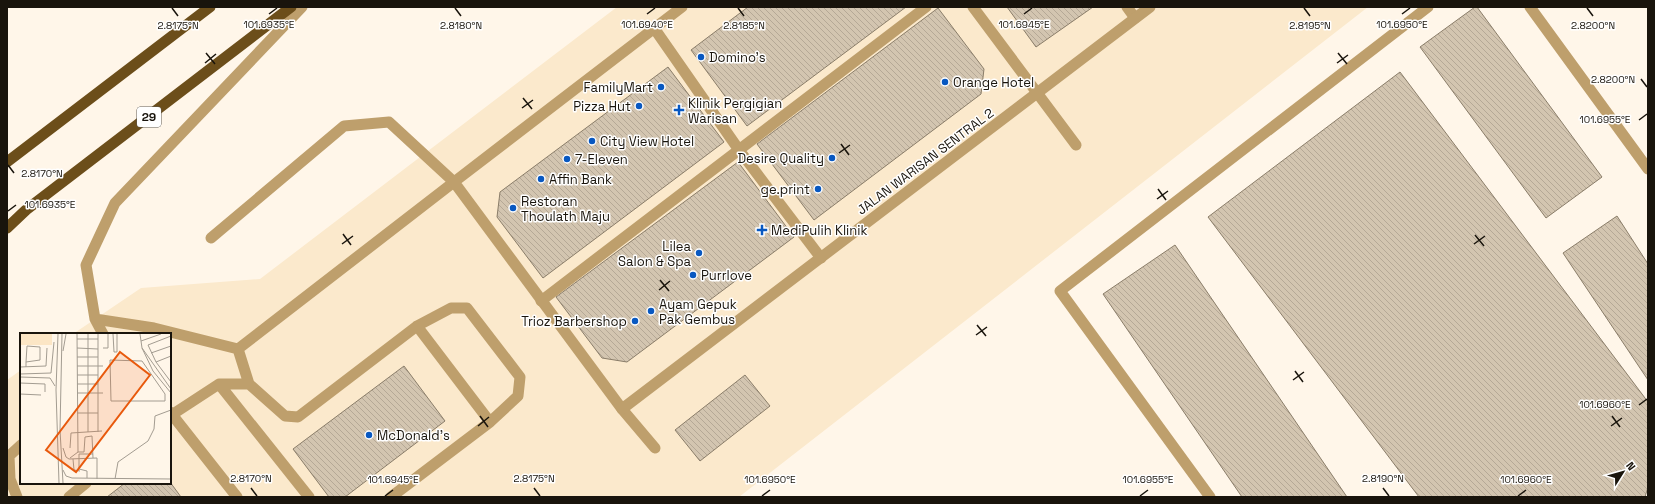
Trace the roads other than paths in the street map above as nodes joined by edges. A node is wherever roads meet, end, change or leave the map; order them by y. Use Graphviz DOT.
graph roads {
  1 [pos="210,7"];
  2 [pos="291,7"];
  3 [pos="302,7"];
  4 [pos="682,7"];
  5 [pos="926,7"];
  6 [pos="973,7"];
  7 [pos="1127,7"];
  8 [pos="1150,7"];
  9 [pos="1428,7"];
  10 [pos="1530,7"];
  11 [pos="1135,18"];
  12 [pos="654,28"];
  13 [pos="1037,94"];
  14 [pos="1076,146"];
  15 [pos="739,150"];
  16 [pos="7,162"];
  17 [pos="1648,169"];
  18 [pos="454,182"];
  19 [pos="7,228"];
  20 [pos="211,238"];
  21 [pos="820,258"];
  22 [pos="541,301"];
  23 [pos="96,319"];
  24 [pos="417,326"];
  25 [pos="103,333"];
  26 [pos="238,349"];
  27 [pos="219,384"];
  28 [pos="249,384"];
  29 [pos="622,409"];
  30 [pos="171,414"];
  31 [pos="490,422"];
  32 [pos="20,446"];
  33 [pos="655,448"];
  34 [pos="85,484"];
  35 [pos="17,497"];
  36 [pos="69,497"];
  37 [pos="237,497"];
  38 [pos="308,497"];
  39 [pos="392,497"];
  40 [pos="1210,497"];
  1 -- 16 [label="highway"];
  2 -- 19 [label="highway, 29"];
  3 -- 23 [label="street"];
  4 -- 12 [label="street"];
  5 -- 15 [label="street"];
  6 -- 13 [label="street"];
  7 -- 11 [label="street"];
  8 -- 11 [label="street, JALAN WARISAN SENTRAL 2"];
  9 -- 40 [label="street"];
  10 -- 17 [label="street"];
  11 -- 13 [label="street, JALAN WARISAN SENTRAL 2"];
  12 -- 15 [label="street"];
  12 -- 18 [label="street"];
  13 -- 14 [label="street"];
  13 -- 21 [label="street, JALAN WARISAN SENTRAL 2"];
  15 -- 21 [label="street"];
  15 -- 22 [label="street"];
  18 -- 20 [label="street"];
  18 -- 22 [label="street"];
  18 -- 26 [label="street"];
  21 -- 29 [label="street, JALAN WARISAN SENTRAL 2"];
  22 -- 29 [label="street"];
  23 -- 25 [label="street"];
  23 -- 26 [label="street"];
  24 -- 28 [label="street"];
  24 -- 31 [label="street"];
  24 -- 31 [label="street"];
  26 -- 28 [label="street"];
  27 -- 28 [label="street"];
  27 -- 30 [label="street"];
  27 -- 38 [label="street"];
  29 -- 33 [label="street"];
  30 -- 37 [label="street"];
  31 -- 39 [label="street"];
  32 -- 35 [label="street"];
  34 -- 36 [label="street"];
}
